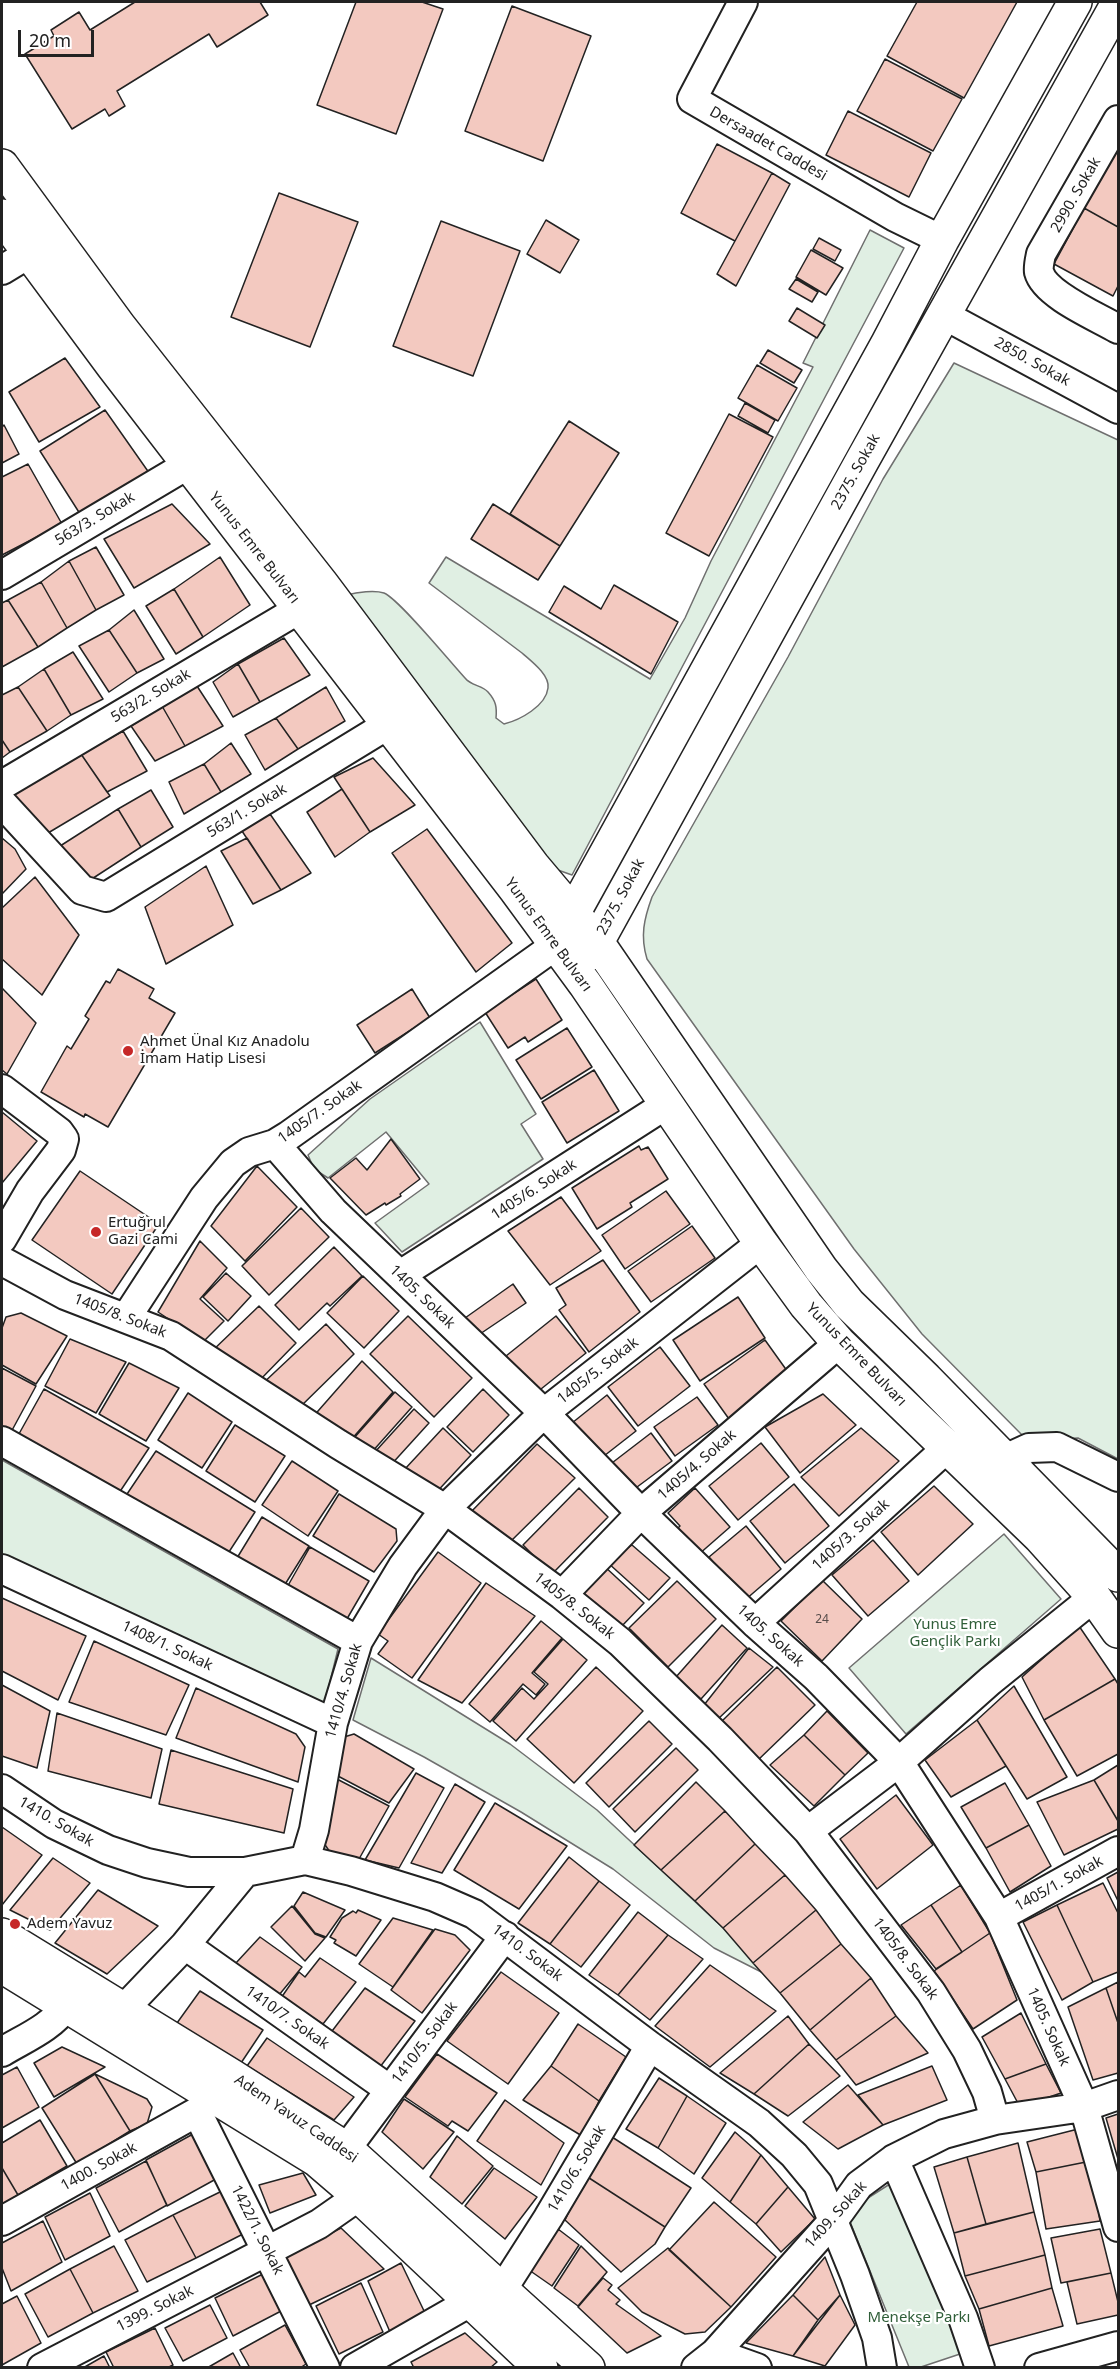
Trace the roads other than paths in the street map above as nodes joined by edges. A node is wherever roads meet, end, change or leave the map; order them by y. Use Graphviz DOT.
graph roads {
  1 [pos="743,2"];
  2 [pos="1075,2"];
  3 [pos="1119,3"];
  4 [pos="1116,130"];
  5 [pos="2,166"];
  6 [pos="2,216"];
  7 [pos="942,240"];
  8 [pos="41,244"];
  9 [pos="2,270"];
  10 [pos="912,298"];
  11 [pos="944,315"];
  12 [pos="1119,329"];
  13 [pos="108,335"];
  14 [pos="1119,409"];
  15 [pos="189,464"];
  16 [pos="2,574"];
  17 [pos="301,608"];
  18 [pos="389,724"];
  19 [pos="2,785"];
  20 [pos="2,803"];
  21 [pos="573,913"];
  22 [pos="597,942"];
  23 [pos="564,956"];
  24 [pos="2,1089"];
  25 [pos="667,1104"];
  26 [pos="276,1144"];
  27 [pos="2,1239"];
  28 [pos="761,1243"];
  29 [pos="2,1261"];
  30 [pos="400,1275"];
  31 [pos="126,1318"];
  32 [pos="839,1343"];
  33 [pos="544,1413"];
  34 [pos="2,1441"];
  35 [pos="948,1447"];
  36 [pos="1005,1459"];
  37 [pos="1119,1477"];
  38 [pos="445,1509"];
  39 [pos="641,1513"];
  40 [pos="2,1569"];
  41 [pos="1119,1575"];
  42 [pos="562,1595"];
  43 [pos="1094,1597"];
  44 [pos="755,1623"];
  45 [pos="1119,1631"];
  46 [pos="358,1641"];
  47 [pos="333,1722"];
  48 [pos="899,1762"];
  49 [pos="2,1789"];
  50 [pos="808,1830"];
  51 [pos="1119,1851"];
  52 [pos="305,1860"];
  53 [pos="245,1872"];
  54 [pos="999,1917"];
  55 [pos="2,1935"];
  56 [pos="505,1936"];
  57 [pos="185,1945"];
  58 [pos="2,1966"];
  59 [pos="67,2005"];
  60 [pos="123,2010"];
  61 [pos="650,2046"];
  62 [pos="2,2052"];
  63 [pos="390,2090"];
  64 [pos="1119,2095"];
  65 [pos="202,2102"];
  66 [pos="1084,2107"];
  67 [pos="995,2120"];
  68 [pos="346,2150"];
  69 [pos="894,2159"];
  70 [pos="359,2196"];
  71 [pos="2,2221"];
  72 [pos="833,2221"];
  73 [pos="1119,2227"];
  74 [pos="268,2252"];
  75 [pos="502,2290"];
  76 [pos="470,2302"];
  77 [pos="1119,2346"];
  78 [pos="705,2360"];
  79 [pos="42,2367"];
  80 [pos="325,2367"];
  81 [pos="355,2367"];
  82 [pos="541,2367"];
  83 [pos="588,2367"];
  84 [pos="757,2367"];
  85 [pos="882,2367"];
  86 [pos="980,2367"];
  87 [pos="1039,2367"];
  1 -- 7 [label="street, Dersaadet Caddesi"];
  2 -- 7 [label="main road"];
  3 -- 11 [label="main road, 2375. Sokak"];
  4 -- 12 [label="street, 2990. Sokak"];
  5 -- 8 [label="main road, Yunus Emre Bulvarı"];
  6 -- 8 [label="main road, Yunus Emre Bulvarı"];
  7 -- 10 [label="main road"];
  8 -- 9 [label="street"];
  8 -- 13 [label="main road, Yunus Emre Bulvarı"];
  10 -- 11 [label="main road"];
  10 -- 21 [label="main road"];
  11 -- 14 [label="street, 2850. Sokak"];
  11 -- 22 [label="main road, 2375. Sokak"];
  13 -- 15 [label="main road, Yunus Emre Bulvarı"];
  13 -- 21 [label="main road, Yunus Emre Bulvarı"];
  15 -- 16 [label="street, 563/3. Sokak"];
  15 -- 17 [label="main road, Yunus Emre Bulvarı"];
  17 -- 18 [label="main road, Yunus Emre Bulvarı"];
  17 -- 19 [label="street, 563/2. Sokak"];
  18 -- 20 [label="street, 563/1. Sokak"];
  18 -- 23 [label="main road, Yunus Emre Bulvarı"];
  21 -- 22 [label="main road, Yunus Emre Bulvarı"];
  21 -- 23 [label="main road"];
  22 -- 23 [label="main road, 2375. Sokak"];
  22 -- 36 [label="main road, Yunus Emre Bulvarı"];
  23 -- 25 [label="main road, Yunus Emre Bulvarı"];
  23 -- 26 [label="street, 1405/7. Sokak"];
  24 -- 27 [label="street"];
  25 -- 28 [label="main road, Yunus Emre Bulvarı"];
  25 -- 30 [label="street, 1405/6. Sokak"];
  26 -- 30 [label="street, 1405. Sokak"];
  26 -- 31 [label="street, 1405/7. Sokak"];
  28 -- 32 [label="main road, Yunus Emre Bulvarı"];
  28 -- 33 [label="street, 1405/5. Sokak"];
  29 -- 31 [label="street, 1405/8. Sokak"];
  30 -- 33 [label="street, 1405. Sokak"];
  31 -- 38 [label="street, 1405/8. Sokak"];
  32 -- 35 [label="main road, Yunus Emre Bulvarı"];
  32 -- 39 [label="street, 1405/4. Sokak"];
  33 -- 38 [label="street, 1405/5. Sokak"];
  33 -- 39 [label="street, 1405. Sokak"];
  34 -- 46 [label="street"];
  35 -- 43 [label="main road, Yunus Emre Bulvarı"];
  35 -- 44 [label="street, 1405/3. Sokak"];
  36 -- 37 [label="street"];
  36 -- 41 [label="main road, Yunus Emre Bulvarı"];
  38 -- 42 [label="street, 1405/8. Sokak"];
  38 -- 46 [label="street, 1410/4. Sokak"];
  39 -- 42 [label="street, 1405/4. Sokak"];
  39 -- 44 [label="street, 1405. Sokak"];
  40 -- 47 [label="street, 1408/1. Sokak"];
  42 -- 50 [label="street, 1405/8. Sokak"];
  43 -- 45 [label="main road, Yunus Emre Bulvarı"];
  43 -- 48 [label="street"];
  44 -- 48 [label="street, 1405. Sokak"];
  46 -- 47 [label="street, 1410/4. Sokak"];
  47 -- 52 [label="street, 1410/4. Sokak"];
  48 -- 50 [label="street"];
  48 -- 54 [label="street, 1405. Sokak"];
  49 -- 53 [label="street, 1410. Sokak"];
  50 -- 67 [label="street, 1405/8. Sokak"];
  51 -- 54 [label="street, 1405/1. Sokak"];
  52 -- 53 [label="street, 1410. Sokak"];
  52 -- 56 [label="street, 1410. Sokak"];
  53 -- 57 [label="street"];
  54 -- 66 [label="street, 1405. Sokak"];
  55 -- 60 [label="main road, Adem Yavuz Caddesi"];
  56 -- 61 [label="street, 1410. Sokak"];
  56 -- 63 [label="street, 1410/5. Sokak"];
  57 -- 60 [label="street"];
  57 -- 63 [label="street, 1410/7. Sokak"];
  58 -- 59 [label="main road, Adem Yavuz Caddesi"];
  59 -- 62 [label="street"];
  59 -- 65 [label="main road, Adem Yavuz Caddesi"];
  60 -- 68 [label="main road, Adem Yavuz Caddesi"];
  61 -- 72 [label="street, 1410. Sokak"];
  61 -- 75 [label="street, 1410/6. Sokak"];
  63 -- 68 [label="street, 1410/5. Sokak"];
  64 -- 66 [label="street, 1409. Sokak"];
  65 -- 70 [label="main road, Adem Yavuz Caddesi"];
  65 -- 71 [label="street, 1400. Sokak"];
  65 -- 74 [label="street, 1422/1. Sokak"];
  66 -- 67 [label="street, 1409. Sokak"];
  66 -- 73 [label="street, 1405. Sokak"];
  67 -- 69 [label="street, 1409. Sokak"];
  68 -- 75 [label="main road, Adem Yavuz Caddesi"];
  69 -- 72 [label="street, 1409. Sokak"];
  69 -- 86 [label="street"];
  70 -- 74 [label="street, 1399. Sokak"];
  70 -- 76 [label="main road, Adem Yavuz Caddesi"];
  72 -- 78 [label="street, 1409. Sokak"];
  72 -- 85 [label="street, 1410. Sokak"];
  74 -- 79 [label="street, 1399. Sokak"];
  74 -- 80 [label="street, 1422/1. Sokak"];
  75 -- 83 [label="main road, Adem Yavuz Caddesi"];
  76 -- 81 [label="street"];
  76 -- 82 [label="main road, Adem Yavuz Caddesi"];
  77 -- 87 [label="street"];
  78 -- 84 [label="street"];
}
